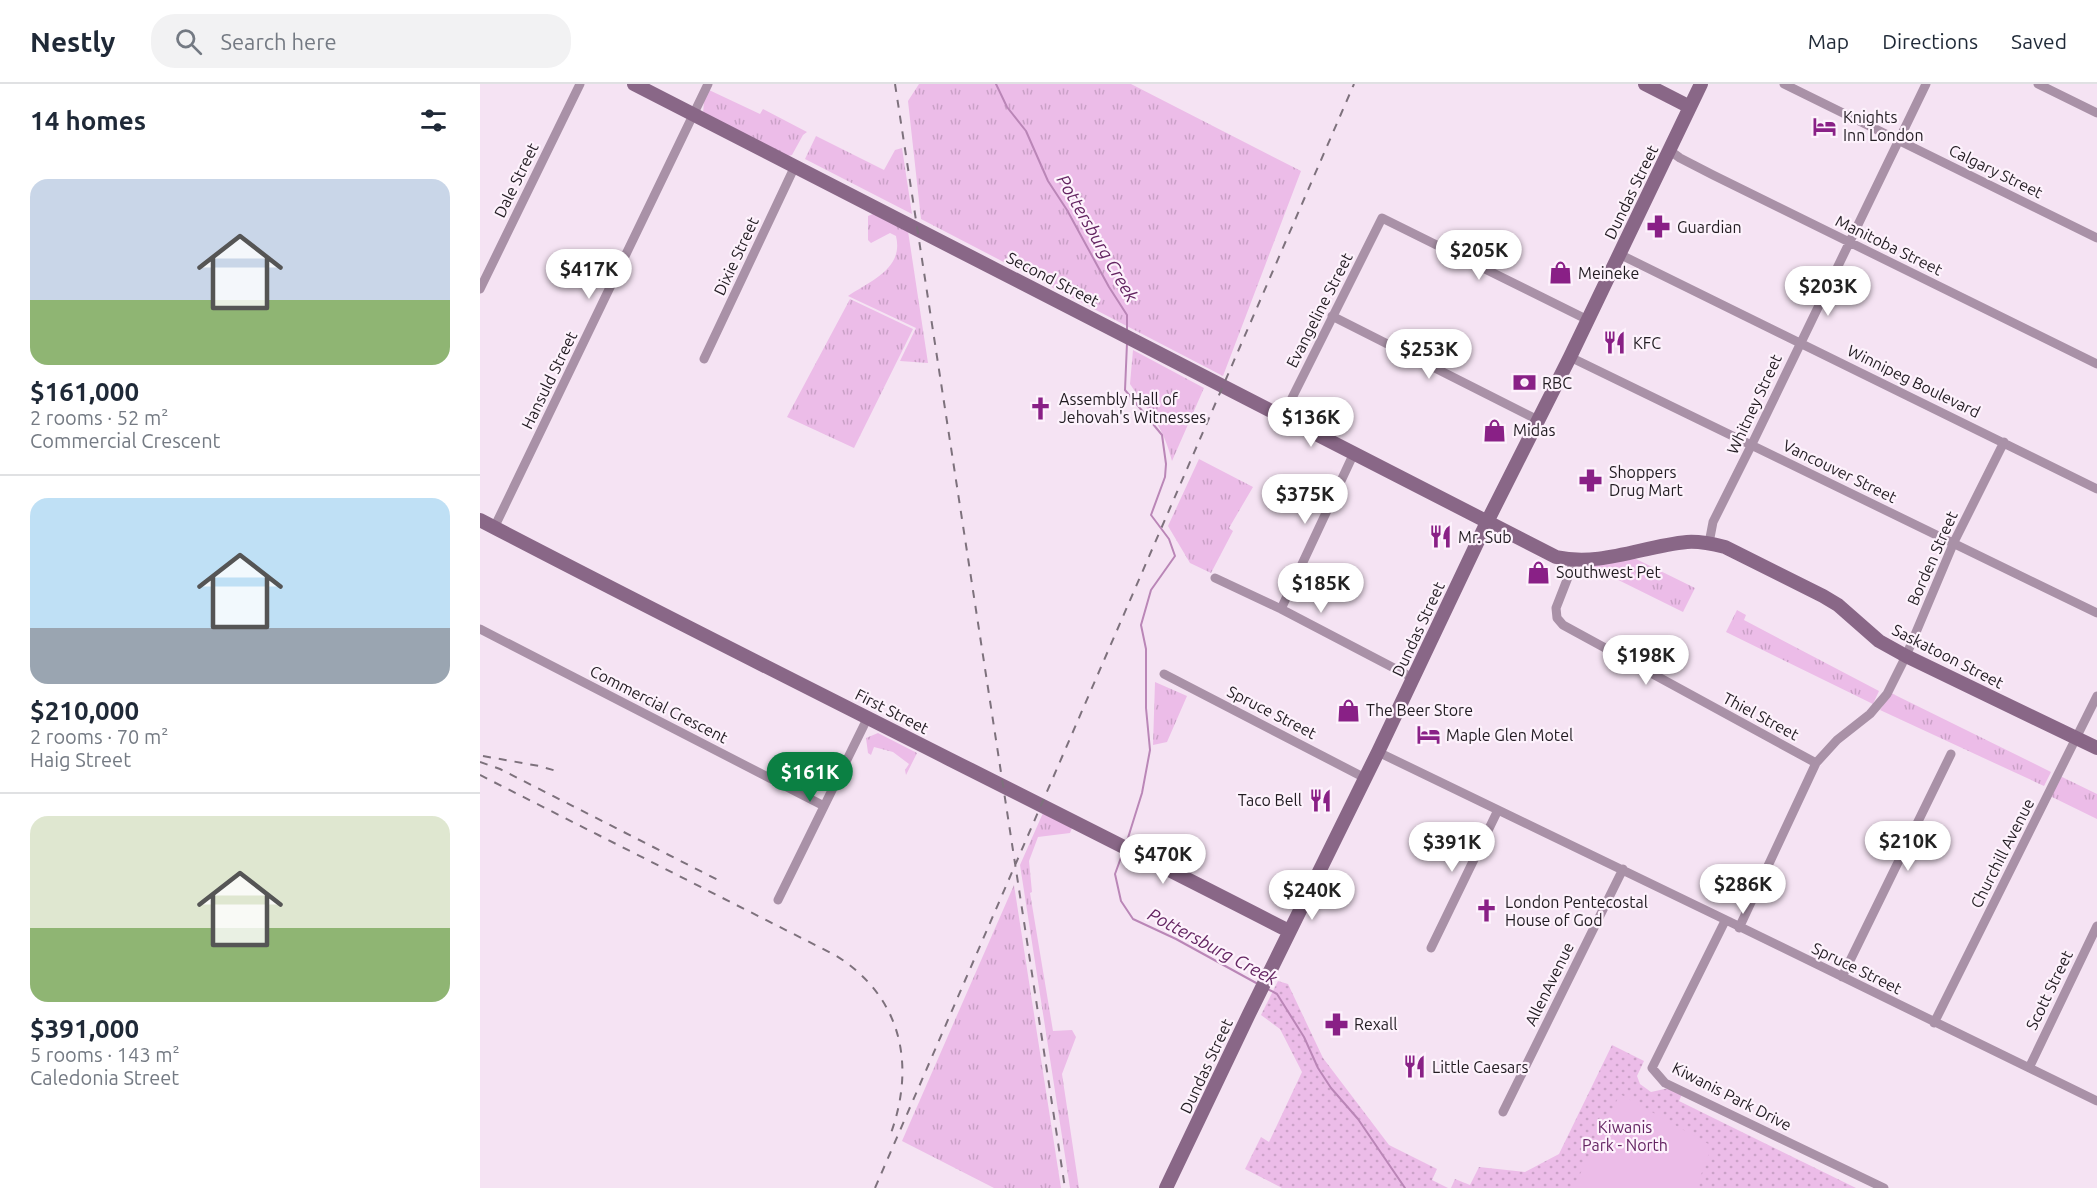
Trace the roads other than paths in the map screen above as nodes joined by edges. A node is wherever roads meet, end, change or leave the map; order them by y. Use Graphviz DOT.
graph roads {
  1 [pos="580,84"];
  2 [pos="634,84"];
  3 [pos="708,84"];
  4 [pos="1645,84"];
  5 [pos="1701,84"];
  6 [pos="1784,84"];
  7 [pos="1926,84"];
  8 [pos="2038,84"];
  9 [pos="1690,107"];
  10 [pos="694,113"];
  11 [pos="2097,113"];
  12 [pos="1899,140"];
  13 [pos="1669,150"];
  14 [pos="795,166"];
  15 [pos="2097,238"];
  16 [pos="1850,242"];
  17 [pos="1619,254"];
  18 [pos="480,289"];
  19 [pos="1332,316"];
  20 [pos="1587,320"];
  21 [pos="1800,342"];
  22 [pos="1570,357"];
  23 [pos="704,359"];
  24 [pos="2097,364"];
  25 [pos="1283,416"];
  26 [pos="1538,420"];
  27 [pos="2004,442"];
  28 [pos="1752,444"];
  29 [pos="1354,453"];
  30 [pos="2097,489"];
  31 [pos="480,520"];
  32 [pos="1488,520"];
  33 [pos="494,528"];
  34 [pos="1954,542"];
  35 [pos="1709,543"];
  36 [pos="1572,561"];
  37 [pos="1215,578"];
  38 [pos="1281,609"];
  39 [pos="2097,613"];
  40 [pos="480,629"];
  41 [pos="1906,656"];
  42 [pos="1164,674"];
  43 [pos="1413,678"];
  44 [pos="2097,696"];
  45 [pos="867,719"];
  46 [pos="2077,738"];
  47 [pos="2097,748"];
  48 [pos="1377,752"];
  49 [pos="1951,754"];
  50 [pos="1816,763"];
  51 [pos="1365,778"];
  52 [pos="824,806"];
  53 [pos="1498,810"];
  54 [pos="1623,869"];
  55 [pos="778,900"];
  56 [pos="1725,921"];
  57 [pos="2097,926"];
  58 [pos="1739,928"];
  59 [pos="1289,931"];
  60 [pos="1431,948"];
  61 [pos="1842,977"];
  62 [pos="1934,1023"];
  63 [pos="2029,1068"];
  64 [pos="2097,1101"];
  65 [pos="1503,1112"];
  66 [pos="1166,1188"];
  67 [pos="1884,1188"];
  1 -- 18 [label="street, Dale Street"];
  2 -- 10 [label="street, Second Street"];
  3 -- 10 [label="street, Hansuld Street"];
  4 -- 9 [label="street"];
  5 -- 9 [label="street, Dundas Street"];
  6 -- 12 [label="street, Calgary Street"];
  7 -- 12 [label="street, Whitney Street"];
  8 -- 11 [label="street"];
  9 -- 13 [label="street, Dundas Street"];
  10 -- 14 [label="street, Second Street"];
  10 -- 33 [label="street, Hansuld Street"];
  12 -- 15 [label="street, Calgary Street"];
  12 -- 16 [label="street, Whitney Street"];
  13 -- 16 [label="street, Manitoba Street"];
  13 -- 17 [label="street, Dundas Street"];
  14 -- 23 [label="street, Dixie Street"];
  14 -- 25 [label="street, Second Street"];
  16 -- 21 [label="street, Whitney Street"];
  16 -- 24 [label="street, Manitoba Street"];
  17 -- 20 [label="street, Dundas Street"];
  17 -- 21 [label="street, Winnipeg Boulevard"];
  19 -- 20 [label="street, Evangeline Street"];
  19 -- 25 [label="street, Evangeline Street"];
  19 -- 26 [label="street"];
  20 -- 22 [label="street, Dundas Street"];
  21 -- 27 [label="street, Winnipeg Boulevard"];
  21 -- 28 [label="street, Whitney Street"];
  22 -- 26 [label="street, Dundas Street"];
  22 -- 28 [label="street, Vancouver Street"];
  25 -- 29 [label="street, Second Street"];
  26 -- 32 [label="street, Dundas Street"];
  27 -- 30 [label="street, Winnipeg Boulevard"];
  27 -- 34 [label="street, Borden Street"];
  28 -- 34 [label="street, Vancouver Street"];
  28 -- 35 [label="street, Whitney Street"];
  29 -- 32 [label="street, Second Street"];
  29 -- 38 [label="street"];
  31 -- 33 [label="street, First Street"];
  32 -- 36 [label="street, Saskatoon Street"];
  32 -- 43 [label="street, Dundas Street"];
  33 -- 45 [label="street, First Street"];
  34 -- 39 [label="street, Vancouver Street"];
  34 -- 41 [label="street, Borden Street"];
  35 -- 36 [label="street, Saskatoon Street"];
  35 -- 41 [label="street, Saskatoon Street"];
  36 -- 50 [label="street, Thiel Street"];
  37 -- 38 [label="street"];
  38 -- 43 [label="street"];
  40 -- 52 [label="street, Commercial Crescent"];
  41 -- 46 [label="street, Saskatoon Street"];
  41 -- 50 [label="street, Borden Street"];
  42 -- 51 [label="street, Spruce Street"];
  43 -- 48 [label="street, Dundas Street"];
  44 -- 46 [label="street, Churchill Avenue"];
  45 -- 52 [label="street"];
  45 -- 59 [label="street, First Street"];
  46 -- 47 [label="street, Saskatoon Street"];
  46 -- 62 [label="street, Churchill Avenue"];
  48 -- 51 [label="street, Dundas Street"];
  48 -- 53 [label="street, Spruce Street"];
  49 -- 61 [label="street"];
  50 -- 58 [label="street, Borden Street"];
  51 -- 59 [label="street, Dundas Street"];
  52 -- 55 [label="street"];
  53 -- 54 [label="street, Spruce Street"];
  53 -- 60 [label="street"];
  54 -- 56 [label="street, Spruce Street"];
  54 -- 65 [label="street, AllenAvenue"];
  56 -- 58 [label="street, Spruce Street"];
  56 -- 67 [label="street, Kiwanis Park Drive"];
  57 -- 63 [label="street, Scott Street"];
  58 -- 61 [label="street, Spruce Street"];
  59 -- 66 [label="street, Dundas Street"];
  61 -- 62 [label="street, Spruce Street"];
  62 -- 63 [label="street, Spruce Street"];
  63 -- 64 [label="street, Spruce Street"];
}
